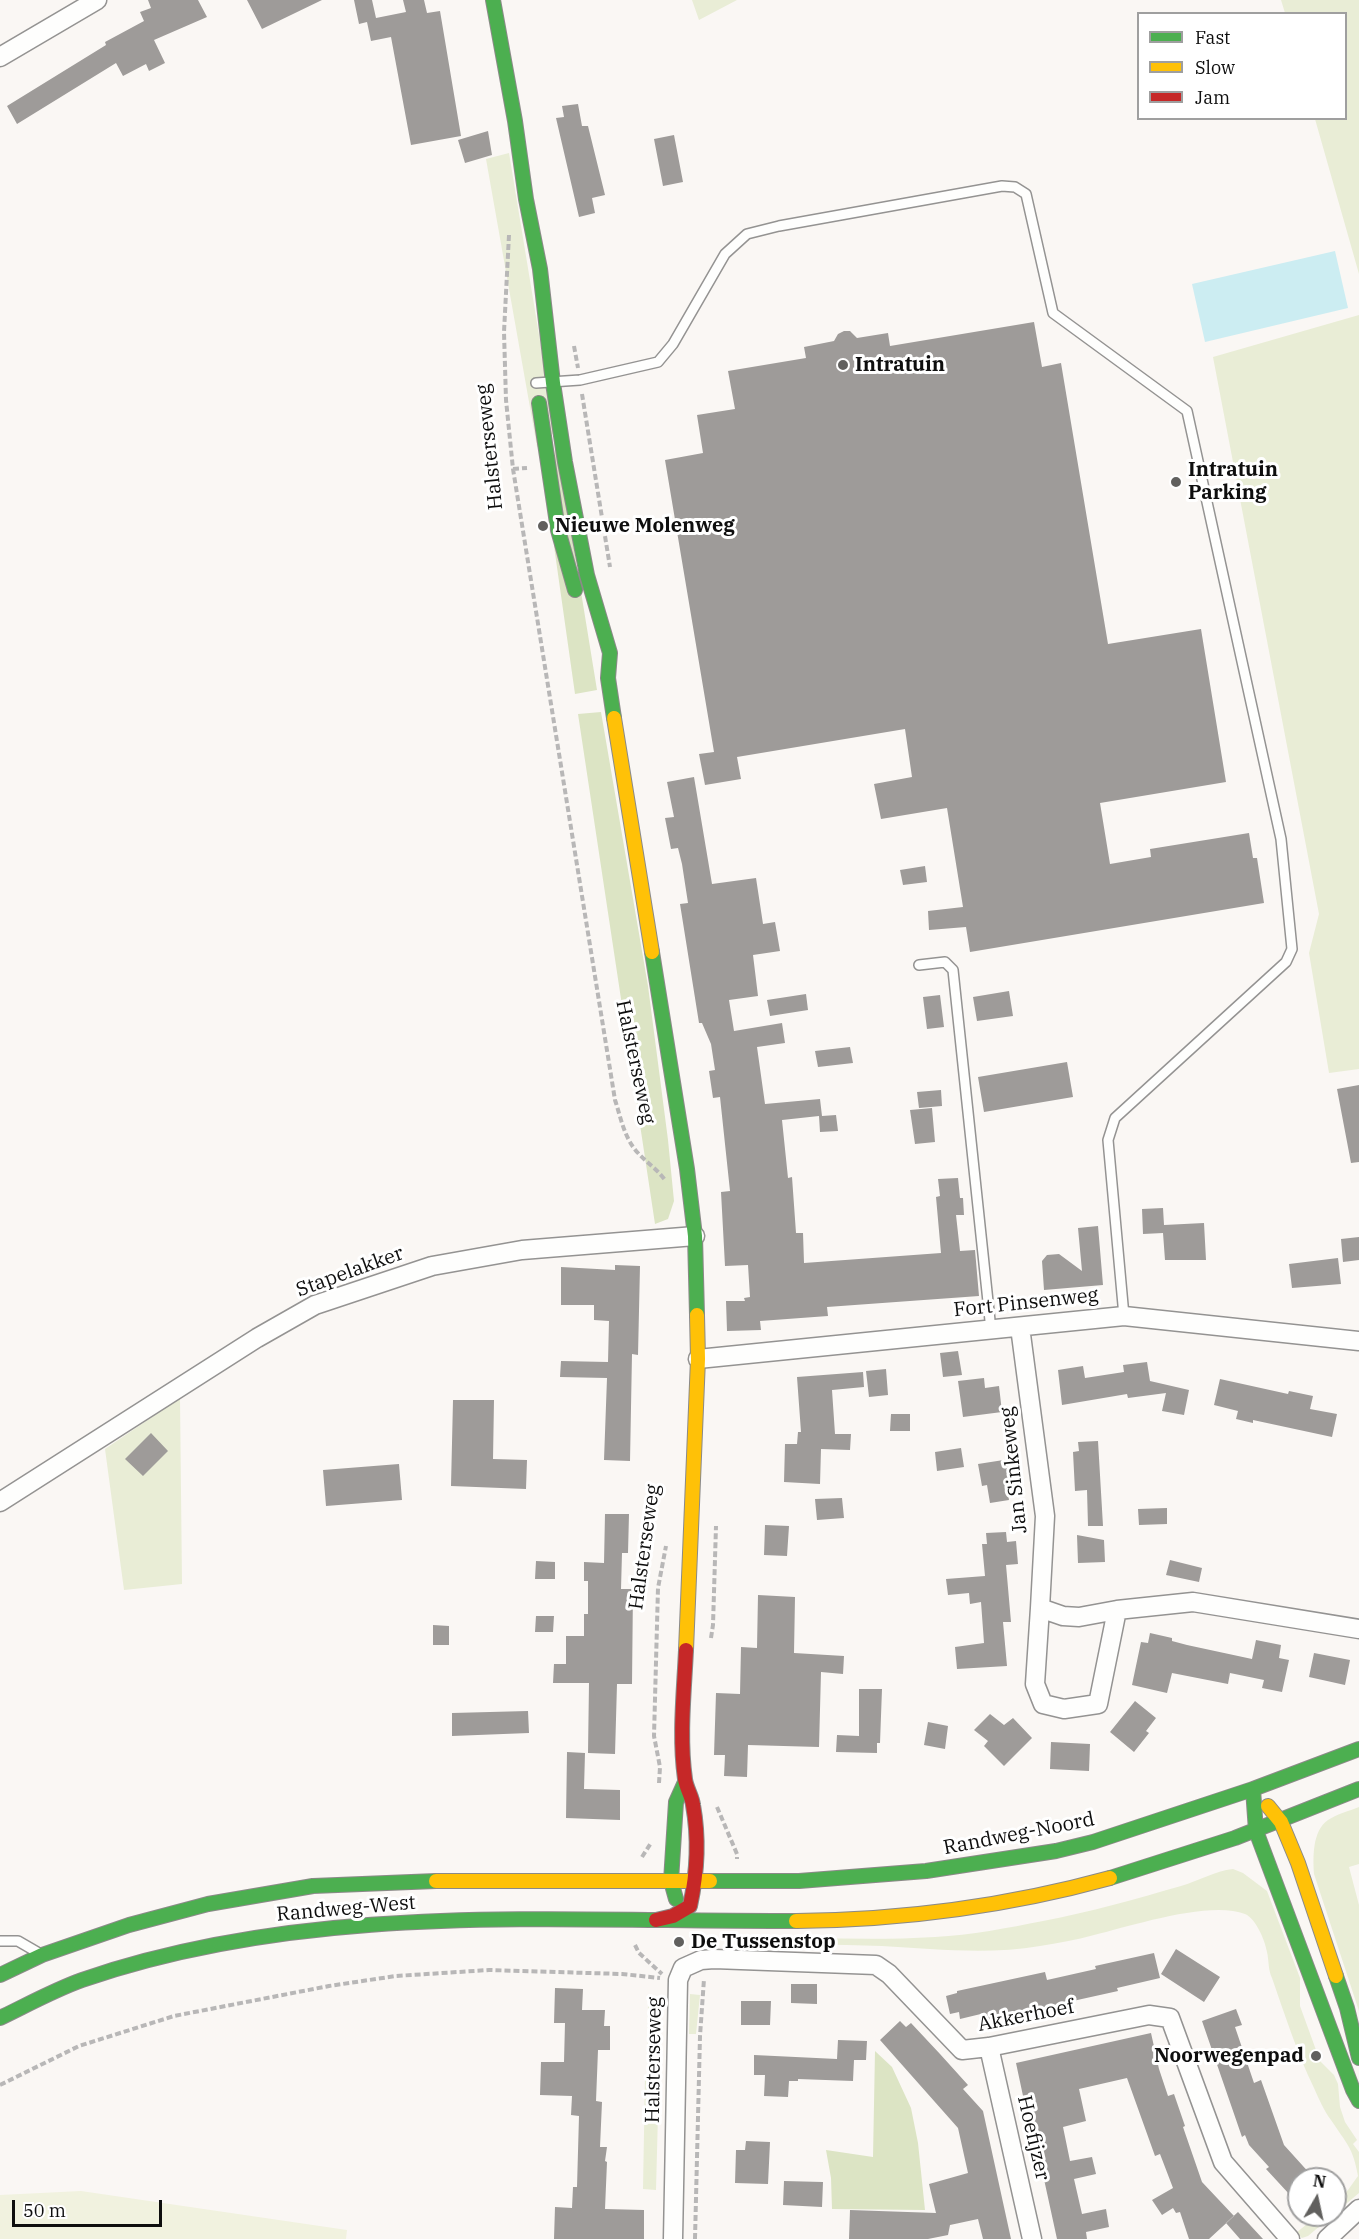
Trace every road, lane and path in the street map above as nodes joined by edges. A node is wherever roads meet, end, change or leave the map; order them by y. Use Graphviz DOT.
graph roads {
  1 [pos="97,0"];
  2 [pos="493,0"];
  3 [pos="0,57"];
  4 [pos="526,199"];
  5 [pos="509,230"];
  6 [pos="524,257"];
  7 [pos="535,378"];
  8 [pos="553,383"];
  9 [pos="581,609"];
  10 [pos="595,654"];
  11 [pos="608,678"];
  12 [pos="919,965"];
  13 [pos="670,1186"];
  14 [pos="695,1236"];
  15 [pos="1124,1316"];
  16 [pos="1020,1327"];
  17 [pos="991,1330"];
  18 [pos="1359,1341"];
  19 [pos="698,1359"];
  20 [pos="0,1502"];
  21 [pos="667,1541"];
  22 [pos="1040,1608"];
  23 [pos="1117,1610"];
  24 [pos="1359,1629"];
  25 [pos="1359,1749"];
  26 [pos="685,1782"];
  27 [pos="659,1789"];
  28 [pos="1359,1789"];
  29 [pos="1253,1790"];
  30 [pos="714,1802"];
  31 [pos="1281,1822"];
  32 [pos="1256,1831"];
  33 [pos="657,1834"];
  34 [pos="671,1881"];
  35 [pos="638,1882"];
  36 [pos="695,1882"];
  37 [pos="736,1882"];
  38 [pos="684,1910"];
  39 [pos="641,1922"];
  40 [pos="709,1922"];
  41 [pos="0,1941"];
  42 [pos="42,1955"];
  43 [pos="701,1960"];
  44 [pos="0,1975"];
  45 [pos="673,1979"];
  46 [pos="0,2018"];
  47 [pos="989,2047"];
  48 [pos="1359,2058"];
  49 [pos="0,2085"];
  50 [pos="1359,2101"];
  51 [pos="1359,2209"];
  52 [pos="673,2239"];
  53 [pos="695,2239"];
  54 [pos="1032,2239"];
  55 [pos="1290,2239"];
  56 [pos="1327,2239"];
  1 -- 3 [label="street"];
  2 -- 4 [label="main road, Halsterseweg"];
  4 -- 6 [label="main road, Halsterseweg"];
  4 -- 8 [label="main road, Halsterseweg"];
  5 -- 13 [label="path, Halsterseweg"];
  7 -- 8 [label="lane"];
  7 -- 9 [label="main road"];
  8 -- 11 [label="main road, Halsterseweg"];
  8 -- 15 [label="lane"];
  10 -- 11 [label="main road, Halsterseweg"];
  11 -- 14 [label="main road, Halsterseweg"];
  12 -- 17 [label="lane"];
  14 -- 19 [label="main road, Halsterseweg"];
  14 -- 20 [label="street, Stapelakker"];
  15 -- 16 [label="street, Fort Pinsenweg"];
  15 -- 18 [label="street, Fort Pinsenweg"];
  16 -- 17 [label="street, Fort Pinsenweg"];
  16 -- 22 [label="street, Jan Sinkeweg"];
  17 -- 19 [label="street, Fort Pinsenweg"];
  19 -- 26 [label="main road, Halsterseweg"];
  21 -- 27 [label="path, Halsterseweg"];
  22 -- 23 [label="street"];
  22 -- 23 [label="street, Jan Sinkeweg"];
  23 -- 24 [label="street"];
  25 -- 29 [label="main road, Randweg-Noord"];
  26 -- 34 [label="main road, Halsterseweg"];
  26 -- 36 [label="main road, Halsterseweg"];
  28 -- 31 [label="main road"];
  29 -- 31 [label="main road"];
  29 -- 32 [label="main road"];
  29 -- 37 [label="main road, Randweg-Noord"];
  30 -- 37 [label="path"];
  31 -- 32 [label="main road"];
  31 -- 48 [label="main road"];
  32 -- 40 [label="main road"];
  32 -- 50 [label="main road"];
  33 -- 35 [label="path"];
  34 -- 35 [label="main road, Randweg-West"];
  34 -- 36 [label="main road, Randweg-Noord"];
  34 -- 38 [label="main road, Halsterseweg"];
  35 -- 42 [label="main road, Randweg-West"];
  36 -- 37 [label="main road, Randweg-Noord"];
  36 -- 38 [label="main road, Halsterseweg"];
  38 -- 39 [label="main road"];
  38 -- 40 [label="main road"];
  39 -- 40 [label="main road, Randweg-West"];
  39 -- 45 [label="path, Halsterseweg"];
  39 -- 46 [label="main road, Randweg-West"];
  41 -- 42 [label="lane"];
  42 -- 44 [label="main road, Randweg-West"];
  43 -- 45 [label="street"];
  43 -- 47 [label="street, Akkerhoef"];
  43 -- 53 [label="path"];
  45 -- 49 [label="path"];
  45 -- 52 [label="street, Halsterseweg"];
  47 -- 54 [label="street, Hoefijzer"];
  47 -- 55 [label="street, Akkerhoef"];
  51 -- 56 [label="street"];
}
